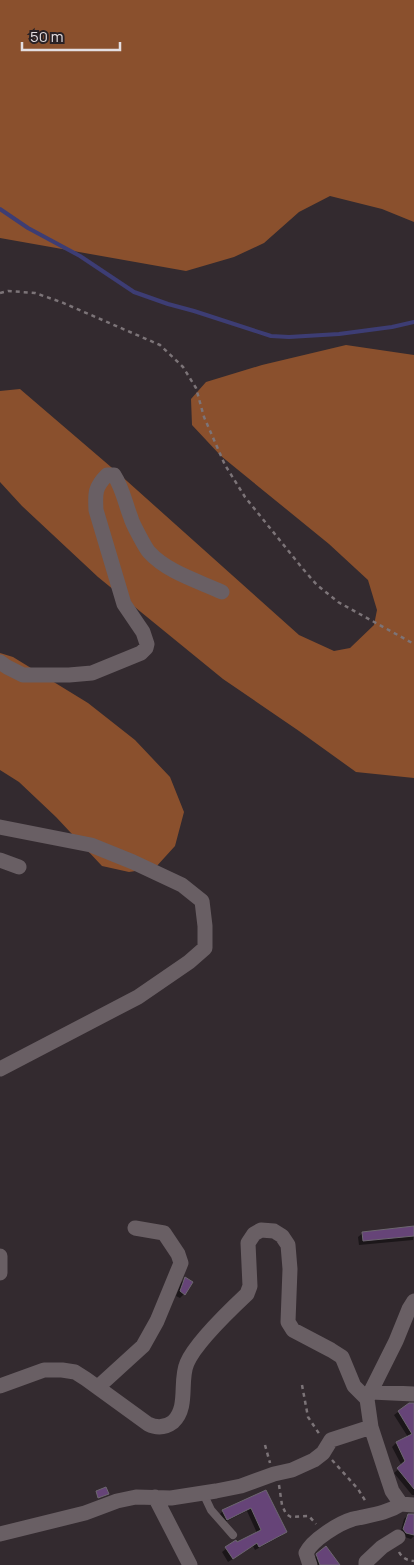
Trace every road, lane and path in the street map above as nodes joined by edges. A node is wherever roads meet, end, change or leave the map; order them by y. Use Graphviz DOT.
graph roads {
  1 [pos="0,293"];
  2 [pos="222,592"];
  3 [pos="414,644"];
  4 [pos="0,662"];
  5 [pos="0,827"];
  6 [pos="0,860"];
  7 [pos="19,867"];
  8 [pos="0,1069"];
  9 [pos="135,1228"];
  10 [pos="0,1256"];
  11 [pos="0,1273"];
  12 [pos="414,1301"];
  13 [pos="0,1386"];
  14 [pos="302,1386"];
  15 [pos="98,1387"];
  16 [pos="414,1394"];
  17 [pos="369,1395"];
  18 [pos="372,1427"];
  19 [pos="327,1447"];
  20 [pos="277,1474"];
  21 [pos="202,1493"];
  22 [pos="154,1498"];
  23 [pos="408,1505"];
  24 [pos="375,1515"];
  25 [pos="0,1534"];
  26 [pos="234,1534"];
  27 [pos="323,1535"];
  28 [pos="395,1538"];
  29 [pos="414,1561"];
  30 [pos="190,1565"];
  31 [pos="310,1565"];
  32 [pos="366,1565"];
  1 -- 3 [label="path"];
  2 -- 4 [label="street"];
  5 -- 8 [label="street"];
  6 -- 7 [label="street"];
  9 -- 15 [label="street"];
  10 -- 11 [label="street"];
  12 -- 17 [label="street"];
  13 -- 15 [label="street"];
  14 -- 19 [label="path"];
  15 -- 17 [label="street"];
  16 -- 17 [label="street"];
  17 -- 18 [label="street"];
  18 -- 19 [label="street"];
  18 -- 23 [label="street"];
  19 -- 20 [label="street"];
  19 -- 24 [label="path"];
  20 -- 21 [label="street"];
  20 -- 27 [label="path"];
  21 -- 22 [label="street"];
  21 -- 26 [label="lane"];
  22 -- 25 [label="street"];
  22 -- 30 [label="street"];
  23 -- 24 [label="street"];
  24 -- 27 [label="street"];
  27 -- 31 [label="street"];
  28 -- 29 [label="path"];
  28 -- 32 [label="street"];
}
